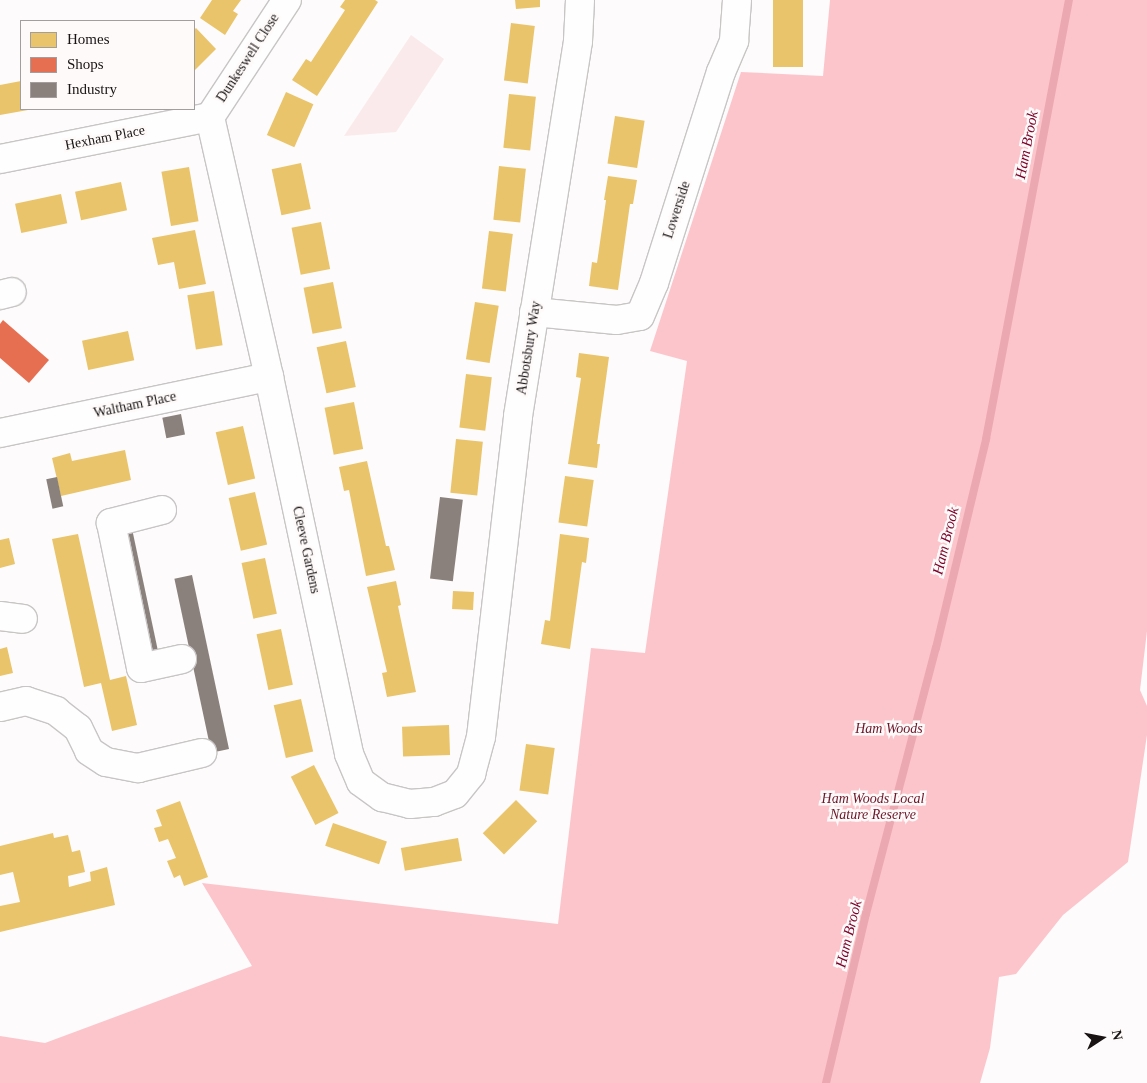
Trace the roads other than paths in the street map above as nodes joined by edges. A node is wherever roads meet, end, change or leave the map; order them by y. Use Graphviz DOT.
graph roads {
  1 [pos="287,0"];
  2 [pos="580,0"];
  3 [pos="737,0"];
  4 [pos="210,117"];
  5 [pos="0,159"];
  6 [pos="534,312"];
  7 [pos="269,377"];
  8 [pos="0,433"];
  9 [pos="162,510"];
  10 [pos="182,659"];
  11 [pos="487,697"];
  12 [pos="0,707"];
  13 [pos="202,753"];
  1 -- 4 [label="street, Dunkeswell Close"];
  2 -- 6 [label="street, Abbotsbury Way"];
  3 -- 6 [label="street, Lowerside"];
  4 -- 5 [label="street, Hexham Place"];
  4 -- 7 [label="street, Cleeve Gardens"];
  6 -- 11 [label="street, Abbotsbury Way"];
  7 -- 8 [label="street, Waltham Place"];
  7 -- 11 [label="street, Cleeve Gardens"];
  9 -- 10 [label="street"];
  12 -- 13 [label="street"];
}
